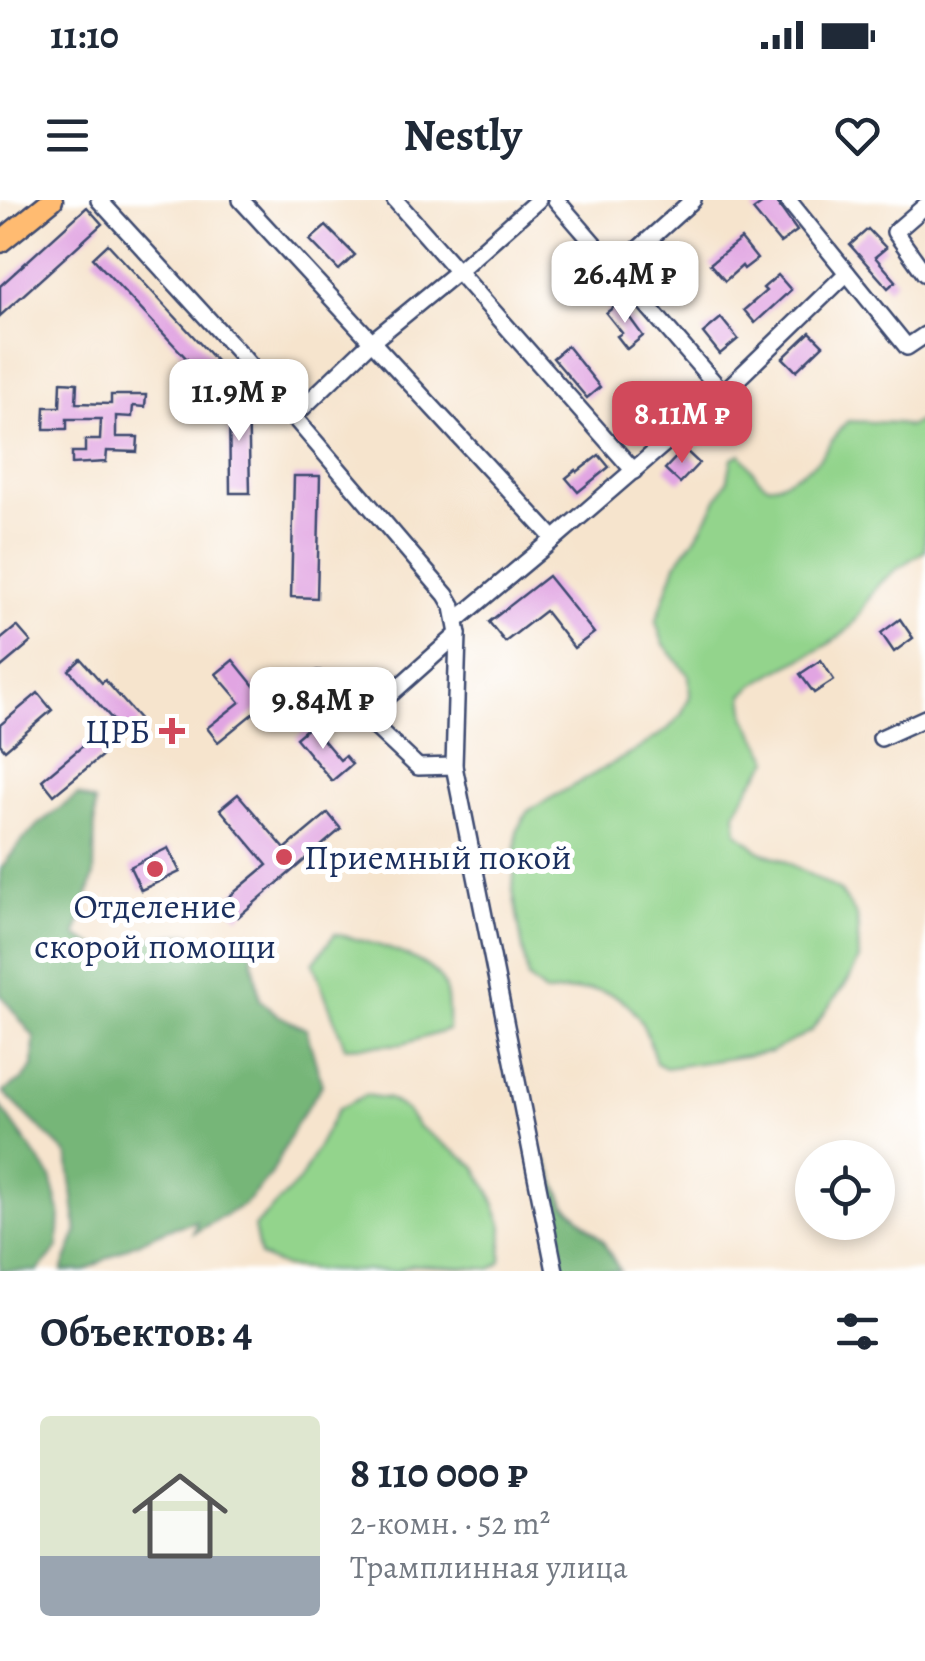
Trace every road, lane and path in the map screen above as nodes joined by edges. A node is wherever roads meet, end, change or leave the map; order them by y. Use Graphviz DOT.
graph roads {
  1 [pos="52,200"];
  2 [pos="99,200"];
  3 [pos="241,200"];
  4 [pos="395,200"];
  5 [pos="538,200"];
  6 [pos="556,200"];
  7 [pos="693,200"];
  8 [pos="788,200"];
  9 [pos="925,206"];
  10 [pos="0,242"];
  11 [pos="614,270"];
  12 [pos="458,271"];
  13 [pos="847,272"];
  14 [pos="925,274"];
  15 [pos="925,335"];
  16 [pos="370,342"];
  17 [pos="723,393"];
  18 [pos="294,416"];
  19 [pos="634,471"];
  20 [pos="554,540"];
  21 [pos="458,627"];
  22 [pos="318,679"];
  23 [pos="365,717"];
  24 [pos="925,718"];
  25 [pos="881,738"];
  26 [pos="454,766"];
  27 [pos="555,1271"];
  1 -- 10 [label="main road"];
  2 -- 18 [label="street"];
  3 -- 16 [label="street"];
  4 -- 12 [label="street"];
  5 -- 12 [label="street"];
  6 -- 11 [label="street"];
  7 -- 11 [label="street"];
  8 -- 13 [label="street"];
  9 -- 14 [label="street"];
  11 -- 17 [label="street"];
  12 -- 16 [label="street"];
  12 -- 19 [label="street"];
  13 -- 15 [label="street"];
  13 -- 17 [label="street"];
  16 -- 18 [label="street"];
  16 -- 20 [label="street"];
  17 -- 19 [label="street"];
  18 -- 21 [label="street"];
  19 -- 20 [label="street"];
  20 -- 21 [label="street"];
  21 -- 23 [label="street"];
  21 -- 26 [label="street"];
  22 -- 23 [label="street"];
  23 -- 26 [label="street"];
  24 -- 25 [label="street"];
  26 -- 27 [label="street"];
}
